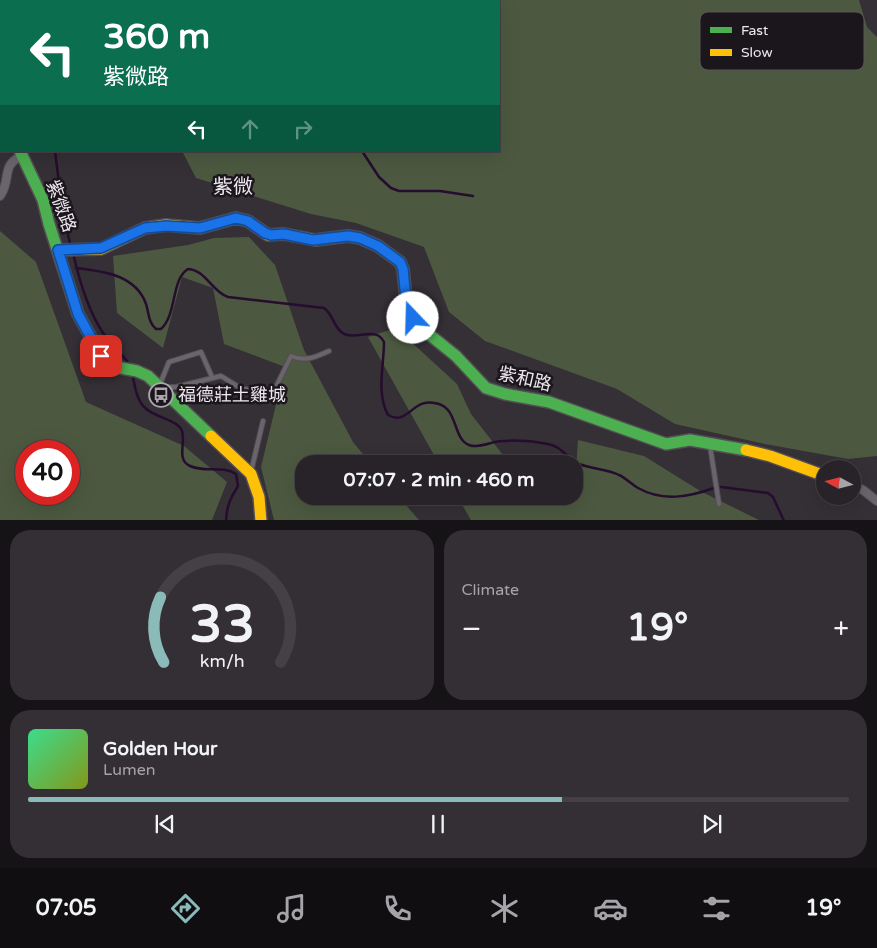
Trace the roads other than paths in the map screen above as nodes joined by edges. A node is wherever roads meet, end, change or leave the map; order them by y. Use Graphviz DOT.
graph roads {
  1 [pos="21,154"];
  2 [pos="0,196"];
  3 [pos="58,250"];
  4 [pos="328,350"];
  5 [pos="212,377"];
  6 [pos="159,388"];
  7 [pos="263,421"];
  8 [pos="710,444"];
  9 [pos="816,473"];
  10 [pos="251,474"];
  11 [pos="861,489"];
  12 [pos="877,501"];
  13 [pos="719,504"];
  14 [pos="261,520"];
  1 -- 2 [label="street"];
  1 -- 3 [label="street, 紫微路"];
  3 -- 6 [label="street, 紫微路"];
  3 -- 8 [label="street, 紫和路"];
  4 -- 5 [label="lane"];
  5 -- 6 [label="lane"];
  5 -- 6 [label="lane"];
  6 -- 10 [label="street, 紫微路"];
  7 -- 10 [label="lane"];
  8 -- 9 [label="street, 紫和路"];
  8 -- 13 [label="lane"];
  10 -- 14 [label="street, 紫微路"];
  11 -- 12 [label="street"];
}
